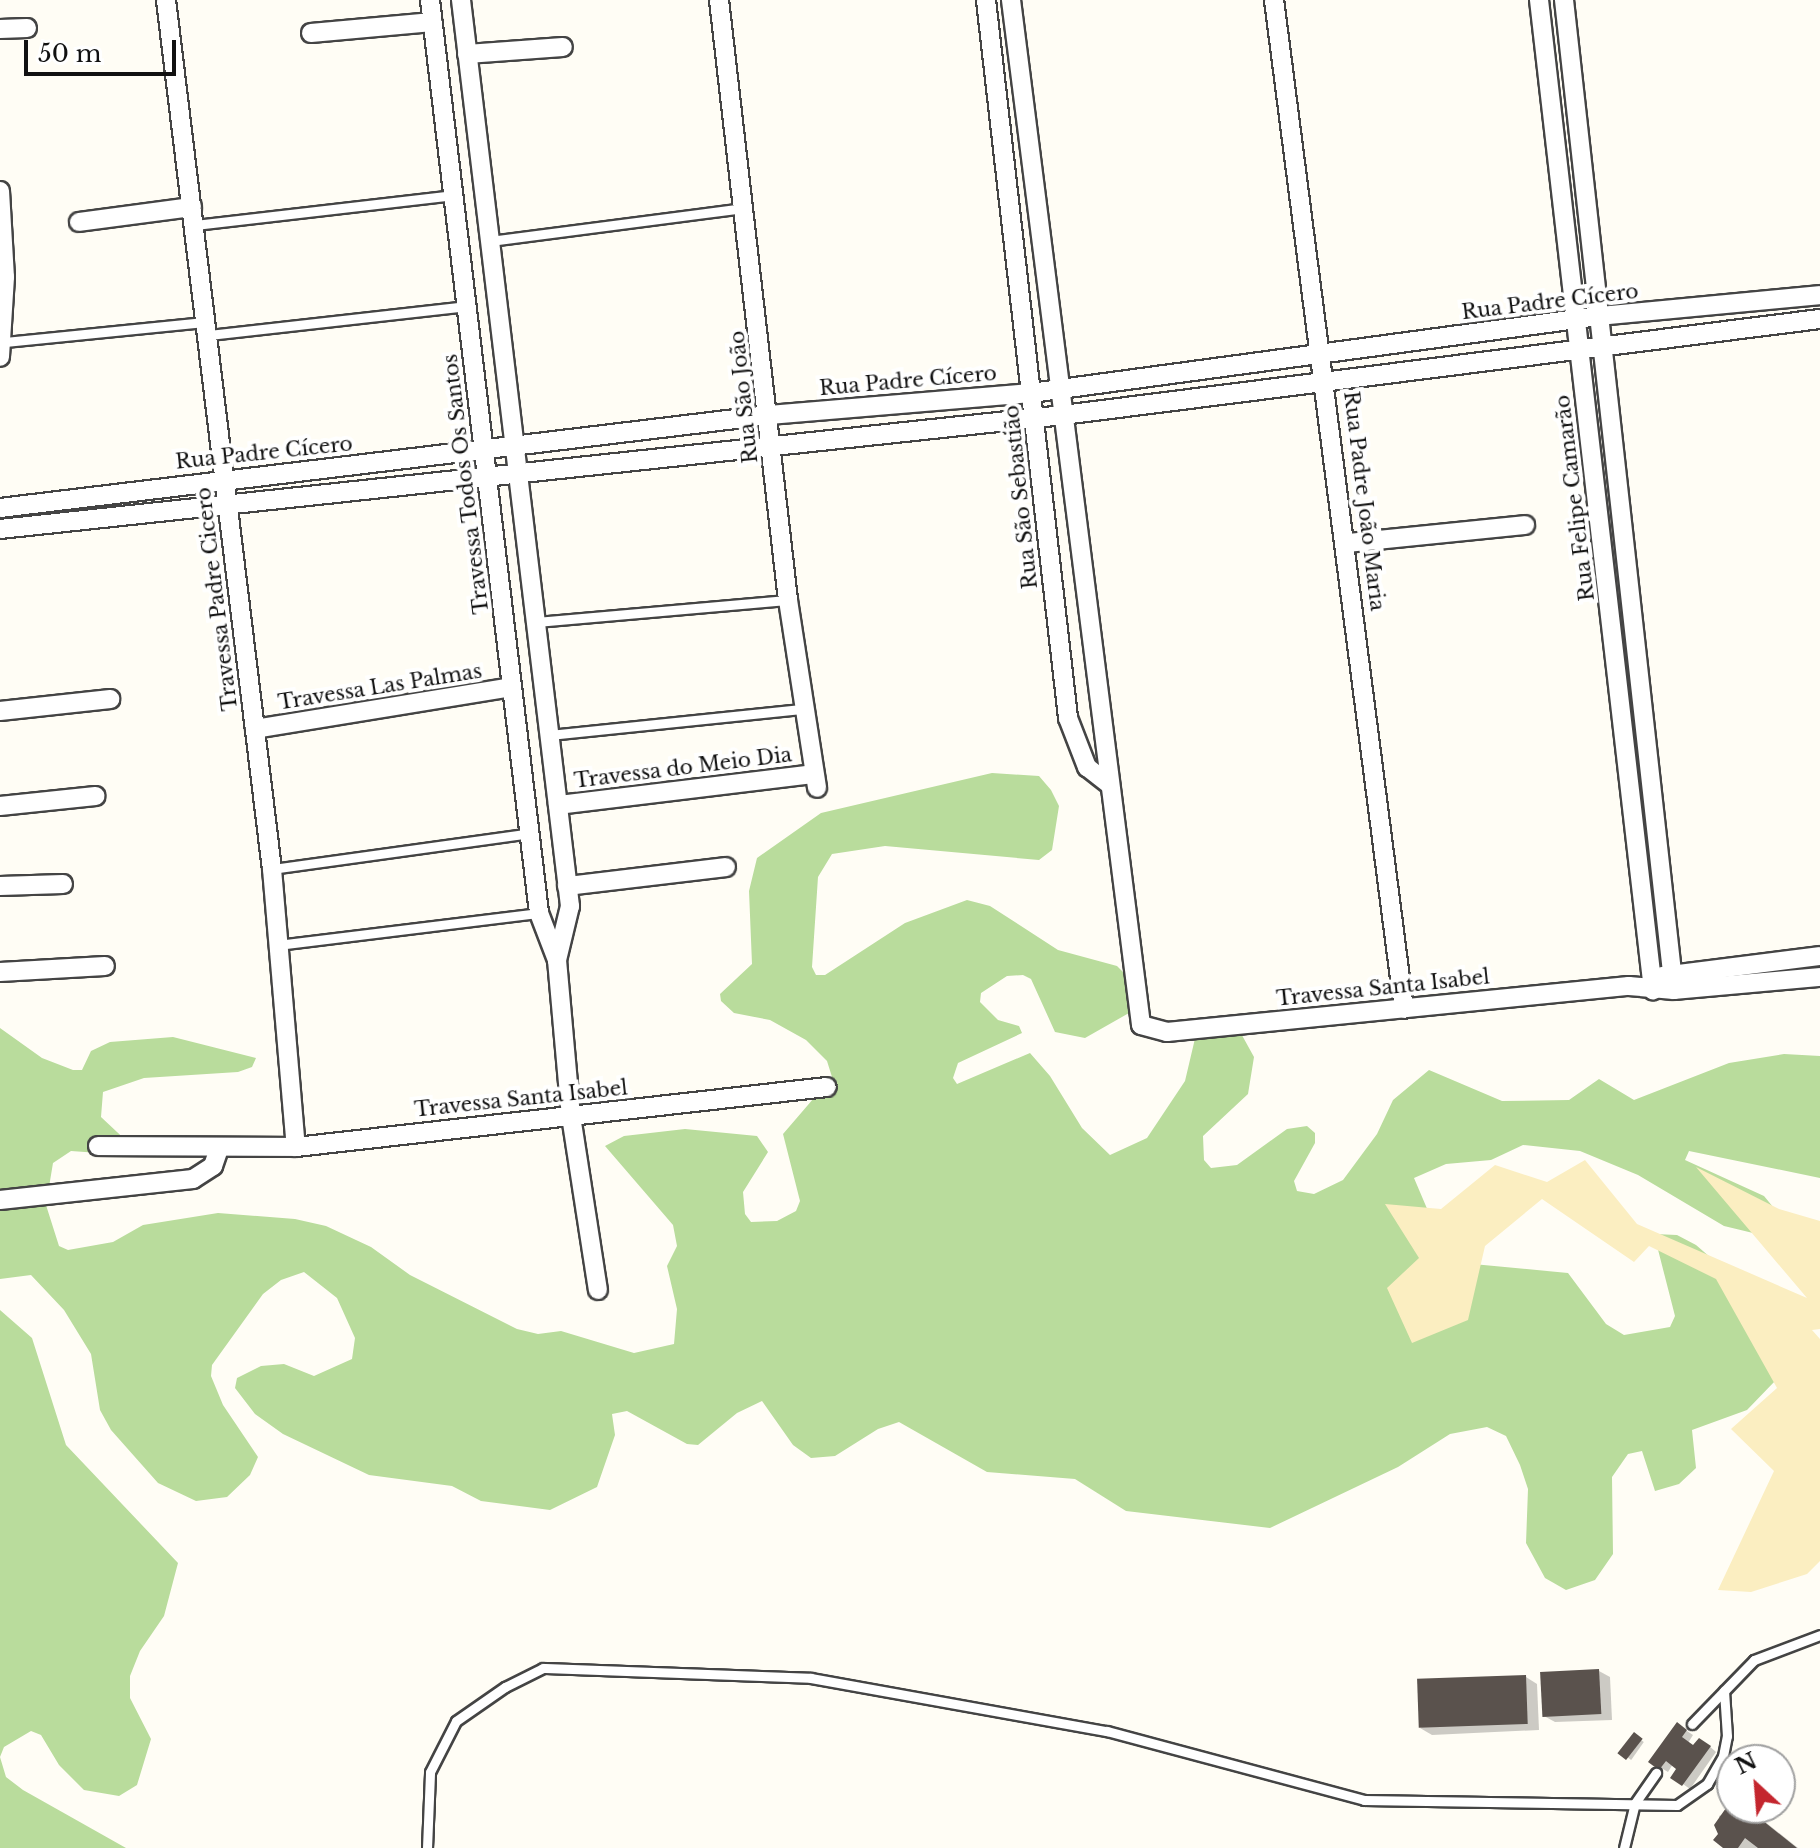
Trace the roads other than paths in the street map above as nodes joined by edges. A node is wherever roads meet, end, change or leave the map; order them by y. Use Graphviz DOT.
graph roads {
  1 [pos="430,0"];
  2 [pos="461,0"];
  3 [pos="719,0"];
  4 [pos="986,0"];
  5 [pos="1011,0"];
  6 [pos="1274,0"];
  7 [pos="1539,0"];
  8 [pos="1564,0"];
  9 [pos="171,1"];
  10 [pos="433,22"];
  11 [pos="27,28"];
  12 [pos="0,29"];
  13 [pos="311,33"];
  14 [pos="563,47"];
  15 [pos="467,54"];
  16 [pos="1022,88"];
  17 [pos="997,92"];
  18 [pos="474,108"];
  19 [pos="444,113"];
  20 [pos="0,191"];
  21 [pos="454,195"];
  22 [pos="744,208"];
  23 [pos="193,216"];
  24 [pos="79,222"];
  25 [pos="490,241"];
  26 [pos="1820,295"];
  27 [pos="467,306"];
  28 [pos="1599,316"];
  29 [pos="1576,319"];
  30 [pos="1820,319"];
  31 [pos="208,329"];
  32 [pos="1602,345"];
  33 [pos="1579,348"];
  34 [pos="2,349"];
  35 [pos="1322,354"];
  36 [pos="1325,378"];
  37 [pos="1060,388"];
  38 [pos="1031,393"];
  39 [pos="769,415"];
  40 [pos="1063,415"];
  41 [pos="1034,418"];
  42 [pos="772,442"];
  43 [pos="515,448"];
  44 [pos="484,452"];
  45 [pos="518,474"];
  46 [pos="487,477"];
  47 [pos="225,478"];
  48 [pos="227,504"];
  49 [pos="0,508"];
  50 [pos="1525,525"];
  51 [pos="0,529"];
  52 [pos="1348,543"];
  53 [pos="788,600"];
  54 [pos="535,622"];
  55 [pos="512,687"];
  56 [pos="110,699"];
  57 [pos="802,709"];
  58 [pos="0,711"];
  59 [pos="255,729"];
  60 [pos="549,735"];
  61 [pos="815,781"];
  62 [pos="1109,784"];
  63 [pos="95,796"];
  64 [pos="558,805"];
  65 [pos="0,806"];
  66 [pos="561,830"];
  67 [pos="530,833"];
  68 [pos="726,867"];
  69 [pos="272,869"];
  70 [pos="63,884"];
  71 [pos="0,886"];
  72 [pos="567,886"];
  73 [pos="539,913"];
  74 [pos="278,945"];
  75 [pos="1820,956"];
  76 [pos="557,960"];
  77 [pos="105,966"];
  78 [pos="0,972"];
  79 [pos="1820,977"];
  80 [pos="1673,982"];
  81 [pos="1652,983"];
  82 [pos="1404,1009"];
  83 [pos="827,1087"];
  84 [pos="571,1116"];
  85 [pos="98,1146"];
  86 [pos="296,1147"];
  87 [pos="219,1149"];
  88 [pos="0,1200"];
  89 [pos="598,1290"];
  90 [pos="1820,1635"];
  91 [pos="1724,1691"];
  92 [pos="1692,1724"];
  93 [pos="1656,1773"];
  94 [pos="1635,1803"];
  95 [pos="427,1848"];
  96 [pos="1624,1848"];
  1 -- 10 [label="street, Travessa Todos Os Santos"];
  2 -- 15 [label="street, Travessa Todos Os Santos"];
  3 -- 22 [label="street, Rua São João"];
  4 -- 17 [label="street, Rua São Sebastião"];
  5 -- 16 [label="street"];
  6 -- 35 [label="street, Rua Padre João Maria"];
  7 -- 29 [label="street, Rua Felipe Camarão"];
  8 -- 28 [label="street"];
  9 -- 23 [label="street, Travessa Padre Cicero"];
  10 -- 13 [label="street"];
  10 -- 19 [label="street, Travessa Todos Os Santos"];
  11 -- 12 [label="street"];
  14 -- 15 [label="street"];
  15 -- 18 [label="street, Travessa Todos Os Santos"];
  16 -- 17 [label="street"];
  16 -- 37 [label="street"];
  17 -- 38 [label="street, Rua São Sebastião"];
  18 -- 19 [label="street"];
  18 -- 25 [label="street, Travessa Todos Os Santos"];
  19 -- 21 [label="street, Travessa Todos Os Santos"];
  20 -- 34 [label="street"];
  21 -- 23 [label="lane"];
  21 -- 27 [label="street, Travessa Todos Os Santos"];
  22 -- 25 [label="lane"];
  22 -- 39 [label="street, Rua São João"];
  23 -- 24 [label="street"];
  23 -- 31 [label="street, Travessa Padre Cicero"];
  25 -- 43 [label="street, Travessa Todos Os Santos"];
  26 -- 28 [label="street, Rua Padre Cícero"];
  27 -- 31 [label="lane"];
  27 -- 44 [label="street, Travessa Todos Os Santos"];
  28 -- 29 [label="street, Rua Padre Cícero"];
  28 -- 32 [label="street"];
  29 -- 33 [label="street, Rua Felipe Camarão"];
  29 -- 35 [label="street, Rua Padre Cícero"];
  30 -- 32 [label="street"];
  31 -- 34 [label="lane"];
  31 -- 47 [label="street, Travessa Padre Cicero"];
  32 -- 33 [label="street"];
  32 -- 80 [label="street"];
  33 -- 36 [label="street"];
  33 -- 81 [label="street, Rua Felipe Camarão"];
  35 -- 36 [label="street, Rua Padre João Maria"];
  35 -- 37 [label="street, Rua Padre Cícero"];
  36 -- 40 [label="street"];
  36 -- 52 [label="street, Rua Padre João Maria"];
  37 -- 38 [label="street, Rua Padre Cícero"];
  37 -- 40 [label="street"];
  38 -- 39 [label="street, Rua Padre Cícero"];
  38 -- 41 [label="street, Rua São Sebastião"];
  39 -- 42 [label="street, Rua São João"];
  39 -- 43 [label="street, Rua Padre Cícero"];
  40 -- 41 [label="street"];
  40 -- 62 [label="street"];
  41 -- 42 [label="street"];
  41 -- 62 [label="street, Rua São Sebastião"];
  42 -- 45 [label="street"];
  42 -- 53 [label="street, Rua São João"];
  43 -- 44 [label="street, Rua Padre Cícero"];
  43 -- 45 [label="street, Travessa Todos Os Santos"];
  44 -- 46 [label="street, Travessa Todos Os Santos"];
  44 -- 47 [label="street, Rua Padre Cícero"];
  45 -- 46 [label="street"];
  45 -- 54 [label="street, Travessa Todos Os Santos"];
  46 -- 48 [label="street"];
  46 -- 55 [label="street, Travessa Todos Os Santos"];
  47 -- 48 [label="street, Travessa Padre Cicero"];
  47 -- 49 [label="street, Rua Padre Cícero"];
  48 -- 51 [label="street"];
  48 -- 59 [label="street, Travessa Padre Cicero"];
  50 -- 52 [label="street"];
  52 -- 82 [label="street, Rua Padre João Maria"];
  53 -- 54 [label="lane"];
  53 -- 57 [label="street, Rua São João"];
  54 -- 60 [label="street, Travessa Todos Os Santos"];
  55 -- 59 [label="street, Travessa Las Palmas"];
  55 -- 67 [label="street, Travessa Todos Os Santos"];
  56 -- 58 [label="street"];
  57 -- 60 [label="lane"];
  57 -- 61 [label="street, Rua São João"];
  59 -- 69 [label="street, Travessa Padre Cicero"];
  60 -- 64 [label="street, Travessa Todos Os Santos"];
  61 -- 64 [label="street, Travessa do Meio Dia"];
  62 -- 82 [label="street, Travessa Santa Isabel"];
  63 -- 65 [label="street"];
  64 -- 66 [label="street, Travessa Todos Os Santos"];
  66 -- 67 [label="street"];
  66 -- 72 [label="street, Travessa Todos Os Santos"];
  67 -- 69 [label="lane"];
  67 -- 73 [label="street, Travessa Todos Os Santos"];
  68 -- 72 [label="street"];
  69 -- 74 [label="street, Travessa Padre Cicero"];
  70 -- 71 [label="street"];
  72 -- 76 [label="street, Travessa Todos Os Santos"];
  73 -- 74 [label="lane"];
  73 -- 76 [label="street, Travessa Todos Os Santos"];
  74 -- 86 [label="street, Travessa Padre Cicero"];
  75 -- 80 [label="street, Travessa Santa Isabel"];
  76 -- 84 [label="street, Travessa Todos Os Santos"];
  77 -- 78 [label="street"];
  79 -- 80 [label="street, Travessa Santa Isabel"];
  80 -- 81 [label="street, Travessa Santa Isabel"];
  81 -- 82 [label="street, Travessa Santa Isabel"];
  83 -- 84 [label="street, Travessa Santa Isabel"];
  84 -- 86 [label="street, Travessa Santa Isabel"];
  84 -- 89 [label="street, Travessa Todos Os Santos"];
  85 -- 87 [label="street, Travessa Santa Isabel"];
  86 -- 87 [label="street, Travessa Santa Isabel"];
  87 -- 88 [label="street"];
  90 -- 91 [label="lane"];
  91 -- 92 [label="lane"];
  91 -- 94 [label="lane"];
  93 -- 94 [label="lane"];
  94 -- 95 [label="lane"];
  94 -- 96 [label="lane"];
}
